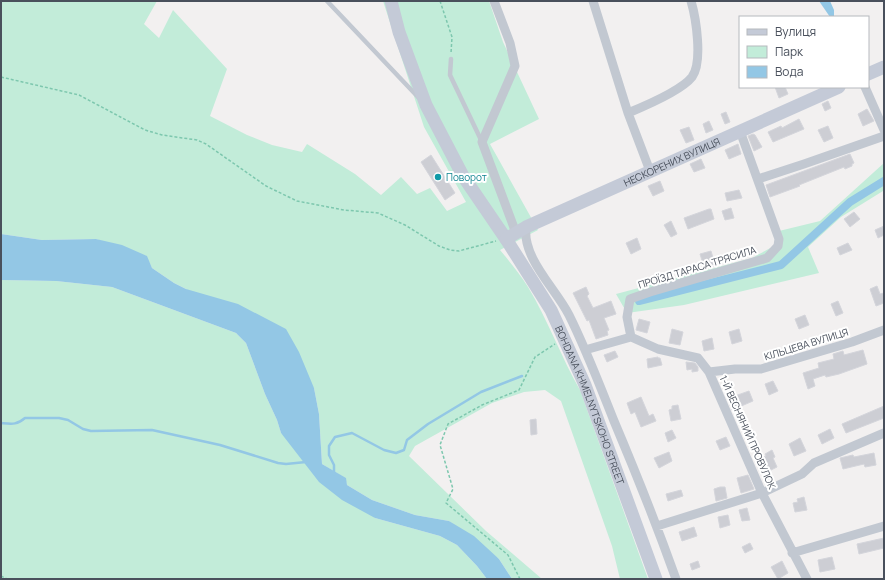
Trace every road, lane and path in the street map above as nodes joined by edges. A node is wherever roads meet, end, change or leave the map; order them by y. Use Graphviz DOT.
graph roads {
  1 [pos="327,1"];
  2 [pos="391,1"];
  3 [pos="440,1"];
  4 [pos="494,1"];
  5 [pos="593,1"];
  6 [pos="692,1"];
  7 [pos="451,59"];
  8 [pos="884,67"];
  9 [pos="869,74"];
  10 [pos="1,77"];
  11 [pos="837,88"];
  12 [pos="865,88"];
  13 [pos="426,105"];
  14 [pos="628,113"];
  15 [pos="884,130"];
  16 [pos="740,131"];
  17 [pos="884,136"];
  18 [pos="482,142"];
  19 [pos="650,171"];
  20 [pos="758,179"];
  21 [pos="516,233"];
  22 [pos="884,330"];
  23 [pos="631,337"];
  24 [pos="564,338"];
  25 [pos="585,350"];
  26 [pos="709,372"];
  27 [pos="884,433"];
  28 [pos="762,493"];
  29 [pos="657,526"];
  30 [pos="884,526"];
  31 [pos="792,553"];
  32 [pos="1,576"];
  33 [pos="7,579"];
  34 [pos="520,579"];
  35 [pos="656,579"];
  36 [pos="676,579"];
  37 [pos="807,579"];
  1 -- 13 [label="lane"];
  2 -- 13 [label="main road, BOHDANA KHMELNYTSKOHO STREET"];
  3 -- 7 [label="path"];
  4 -- 18 [label="street"];
  5 -- 14 [label="street"];
  6 -- 14 [label="street"];
  7 -- 18 [label="lane"];
  8 -- 9 [label="main road"];
  10 -- 21 [label="path"];
  11 -- 16 [label="main road, НЕСКОРЕНИХ ВУЛИЦЯ"];
  12 -- 15 [label="street"];
  13 -- 21 [label="main road, BOHDANA KHMELNYTSKOHO STREET"];
  14 -- 19 [label="street"];
  16 -- 19 [label="main road, НЕСКОРЕНИХ ВУЛИЦЯ"];
  16 -- 20 [label="street, ПРОЇЗД ТАРАСА ТРЯСИЛА"];
  17 -- 20 [label="street"];
  18 -- 21 [label="street"];
  19 -- 21 [label="main road, НЕСКОРЕНИХ ВУЛИЦЯ"];
  20 -- 23 [label="street, ПРОЇЗД ТАРАСА ТРЯСИЛА"];
  21 -- 24 [label="main road, BOHDANA KHMELNYTSKOHO STREET"];
  21 -- 25 [label="street"];
  22 -- 26 [label="street, КІЛЬЦЕВА ВУЛИЦЯ"];
  23 -- 25 [label="street"];
  23 -- 26 [label="street, 1-Й ВЕСНЯНИЙ ПРОВУЛОК"];
  24 -- 34 [label="path"];
  24 -- 35 [label="main road, BOHDANA KHMELNYTSKOHO STREET"];
  25 -- 29 [label="street"];
  26 -- 28 [label="street, 1-Й ВЕСНЯНИЙ ПРОВУЛОК"];
  27 -- 28 [label="street"];
  28 -- 29 [label="street"];
  28 -- 31 [label="street, 1-Й ВЕСНЯНИЙ ПРОВУЛОК"];
  29 -- 36 [label="street"];
  30 -- 31 [label="street"];
  31 -- 37 [label="street, 1-Й ВЕСНЯНИЙ ПРОВУЛОК"];
  32 -- 33 [label="path"];
}
